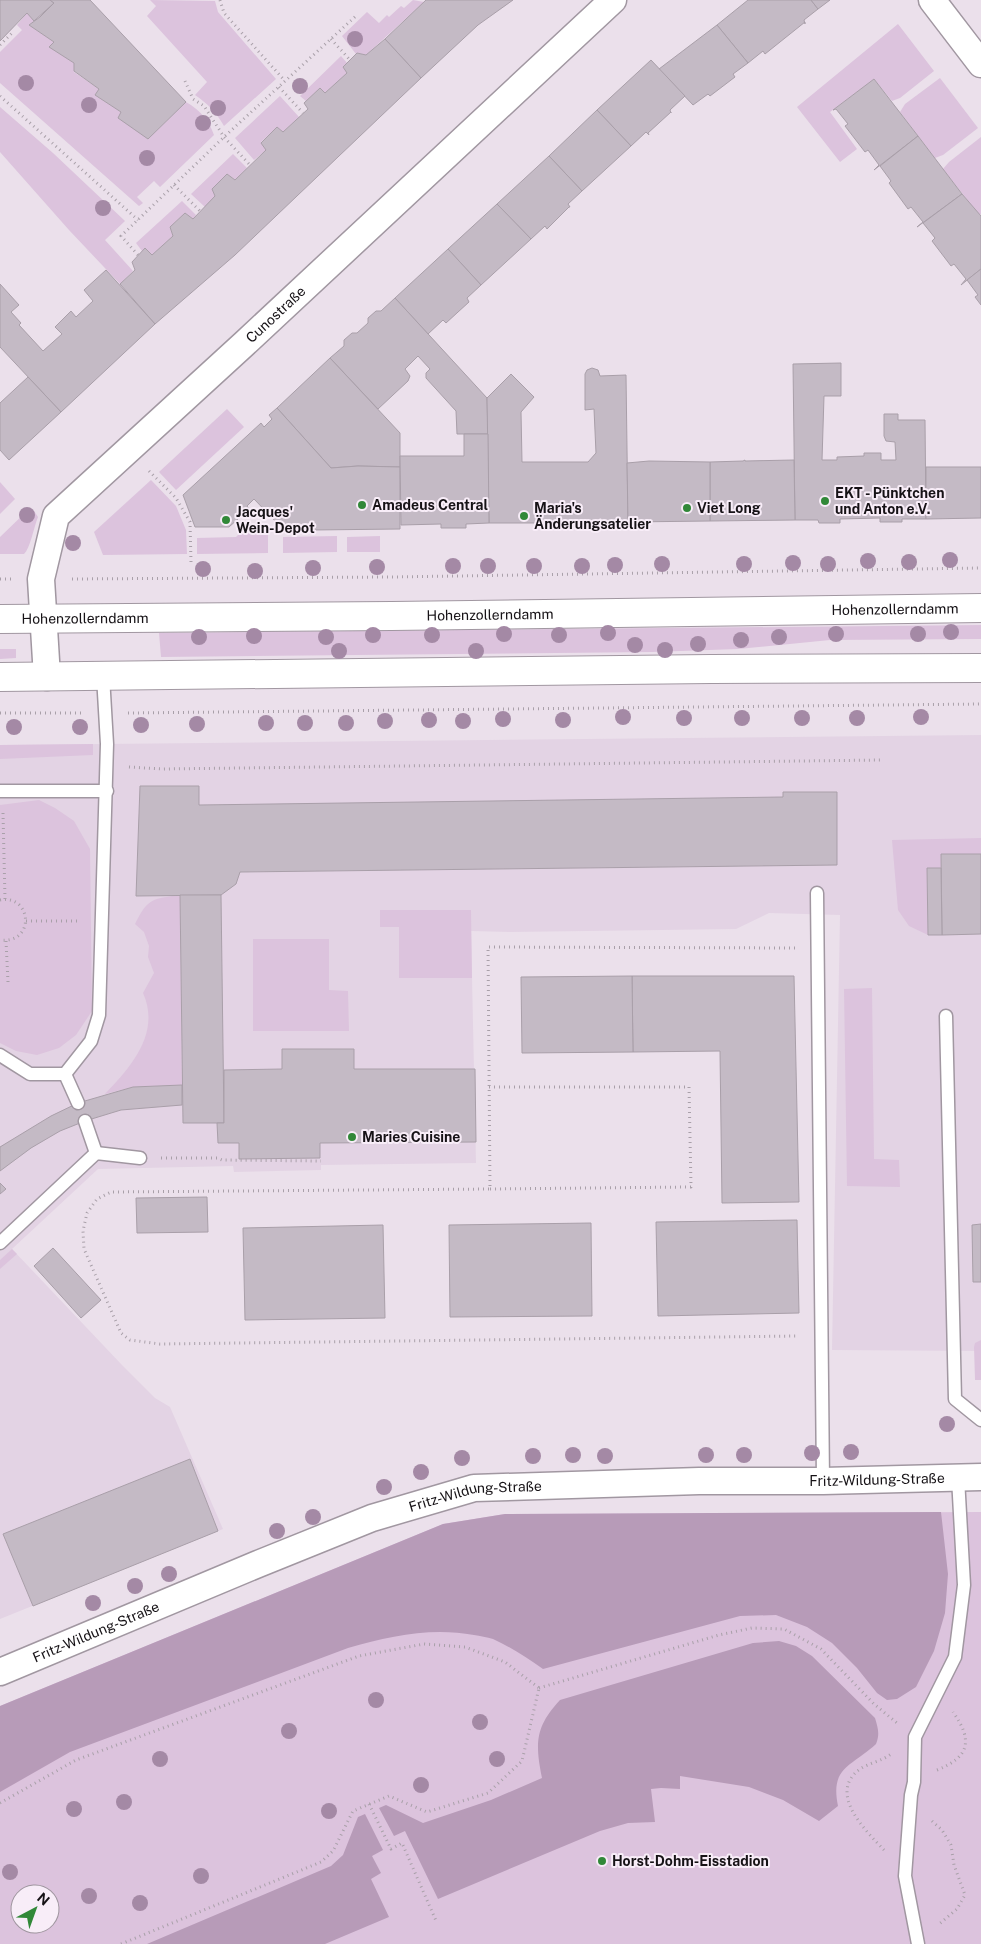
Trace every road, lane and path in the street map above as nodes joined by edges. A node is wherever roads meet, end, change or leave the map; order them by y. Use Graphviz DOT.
graph roads {
  1 [pos="220,0"];
  2 [pos="613,0"];
  3 [pos="932,0"];
  4 [pos="357,15"];
  5 [pos="14,31"];
  6 [pos="331,39"];
  7 [pos="0,45"];
  8 [pos="350,60"];
  9 [pos="981,64"];
  10 [pos="185,81"];
  11 [pos="285,81"];
  12 [pos="279,87"];
  13 [pos="0,96"];
  14 [pos="303,113"];
  15 [pos="224,137"];
  16 [pos="250,165"];
  17 [pos="174,185"];
  18 [pos="200,211"];
  19 [pos="138,220"];
  20 [pos="138,255"];
  21 [pos="149,471"];
  22 [pos="191,562"];
  23 [pos="981,568"];
  24 [pos="65,579"];
  25 [pos="981,608"];
  26 [pos="43,618"];
  27 [pos="0,619"];
  28 [pos="981,668"];
  29 [pos="103,676"];
  30 [pos="0,677"];
  31 [pos="47,677"];
  32 [pos="981,704"];
  33 [pos="105,713"];
  34 [pos="0,714"];
  35 [pos="883,760"];
  36 [pos="106,765"];
  37 [pos="1,791"];
  38 [pos="106,791"];
  39 [pos="817,893"];
  40 [pos="5,899"];
  41 [pos="0,900"];
  42 [pos="101,920"];
  43 [pos="26,921"];
  44 [pos="0,940"];
  45 [pos="6,941"];
  46 [pos="818,949"];
  47 [pos="8,982"];
  48 [pos="946,1016"];
  49 [pos="0,1055"];
  50 [pos="65,1074"];
  51 [pos="489,1087"];
  52 [pos="78,1103"];
  53 [pos="85,1121"];
  54 [pos="96,1153"];
  55 [pos="140,1158"];
  56 [pos="320,1162"];
  57 [pos="490,1189"];
  58 [pos="0,1243"];
  59 [pos="822,1336"];
  60 [pos="981,1420"];
  61 [pos="970,1478"];
  62 [pos="823,1481"];
  63 [pos="1,1669"];
  64 [pos="539,1688"];
  65 [pos="940,1688"];
  66 [pos="915,1737"];
  67 [pos="914,1782"];
  68 [pos="911,1796"];
  69 [pos="0,1803"];
  70 [pos="370,1804"];
  71 [pos="905,1876"];
  72 [pos="437,1923"];
  73 [pos="933,1930"];
  74 [pos="121,1944"];
  75 [pos="918,1944"];
  1 -- 11 [label="path"];
  2 -- 26 [label="street, Cunostraße"];
  3 -- 9 [label="street"];
  4 -- 6 [label="path"];
  5 -- 7 [label="path"];
  6 -- 8 [label="path"];
  6 -- 11 [label="path"];
  10 -- 15 [label="path"];
  11 -- 12 [label="path"];
  12 -- 14 [label="path"];
  12 -- 15 [label="path"];
  13 -- 19 [label="path"];
  15 -- 16 [label="path"];
  15 -- 17 [label="path"];
  17 -- 18 [label="path"];
  17 -- 19 [label="path"];
  19 -- 20 [label="path"];
  21 -- 22 [label="path"];
  23 -- 24 [label="path"];
  25 -- 26 [label="main road, Hohenzollerndamm"];
  26 -- 27 [label="main road, Hohenzollerndamm"];
  26 -- 31 [label="street, Cunostraße"];
  28 -- 29 [label="main road"];
  29 -- 31 [label="main road"];
  29 -- 33 [label="lane"];
  30 -- 31 [label="main road"];
  32 -- 33 [label="path"];
  33 -- 34 [label="path"];
  33 -- 36 [label="lane"];
  35 -- 36 [label="path"];
  36 -- 38 [label="lane"];
  37 -- 38 [label="lane"];
  37 -- 40 [label="path"];
  38 -- 42 [label="lane"];
  39 -- 46 [label="lane"];
  40 -- 41 [label="path"];
  40 -- 43 [label="path"];
  42 -- 43 [label="path"];
  42 -- 50 [label="lane"];
  43 -- 45 [label="path"];
  44 -- 45 [label="path"];
  45 -- 47 [label="path"];
  46 -- 51 [label="path"];
  46 -- 59 [label="lane"];
  48 -- 60 [label="lane"];
  49 -- 50 [label="lane"];
  50 -- 52 [label="lane"];
  51 -- 57 [label="path"];
  51 -- 57 [label="path"];
  53 -- 54 [label="lane"];
  54 -- 55 [label="lane"];
  54 -- 58 [label="lane"];
  55 -- 56 [label="path"];
  57 -- 59 [label="path"];
  59 -- 62 [label="lane"];
  61 -- 62 [label="street, Fritz-Wildung-Straße"];
  61 -- 65 [label="lane"];
  62 -- 63 [label="street, Fritz-Wildung-Straße"];
  64 -- 66 [label="path"];
  64 -- 69 [label="path"];
  64 -- 70 [label="path"];
  65 -- 66 [label="lane"];
  65 -- 67 [label="path"];
  66 -- 67 [label="lane"];
  66 -- 71 [label="path"];
  67 -- 68 [label="lane"];
  68 -- 71 [label="lane"];
  68 -- 73 [label="path"];
  70 -- 72 [label="path"];
  70 -- 74 [label="path"];
  71 -- 75 [label="lane"];
}
